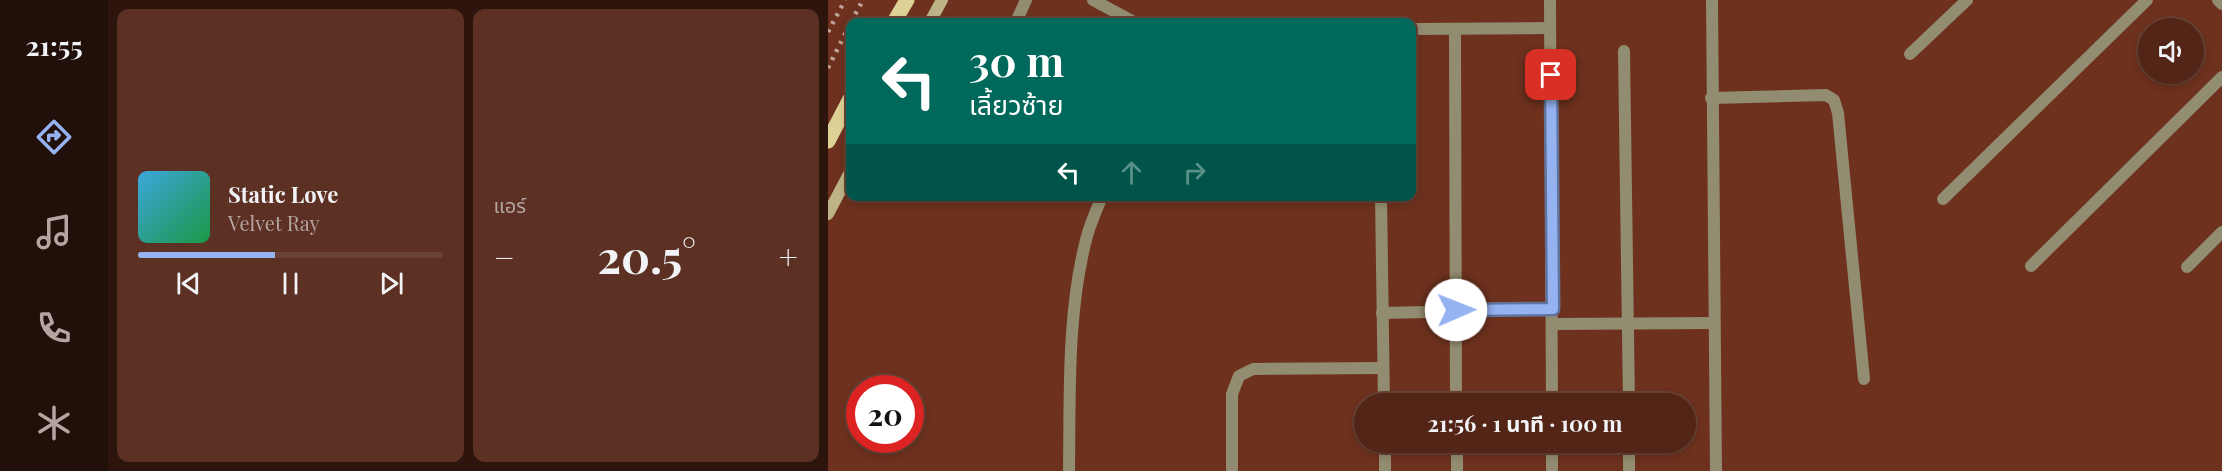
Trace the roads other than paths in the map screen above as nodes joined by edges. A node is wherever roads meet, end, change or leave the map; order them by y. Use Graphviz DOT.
graph roads {
  1 [pos="907,0"];
  2 [pos="942,0"];
  3 [pos="1026,0"];
  4 [pos="1093,0"];
  5 [pos="1550,0"];
  6 [pos="1712,0"];
  7 [pos="1967,0"];
  8 [pos="2147,0"];
  9 [pos="2218,0"];
  10 [pos="2222,4"];
  11 [pos="896,18"];
  12 [pos="932,18"];
  13 [pos="1018,18"];
  14 [pos="1127,18"];
  15 [pos="1550,28"];
  16 [pos="1416,29"];
  17 [pos="1455,29"];
  18 [pos="1624,51"];
  19 [pos="1910,54"];
  20 [pos="2222,77"];
  21 [pos="1711,98"];
  22 [pos="846,107"];
  23 [pos="828,141"];
  24 [pos="846,180"];
  25 [pos="1943,200"];
  26 [pos="1100,201"];
  27 [pos="1381,201"];
  28 [pos="828,214"];
  29 [pos="2222,232"];
  30 [pos="2031,266"];
  31 [pos="2187,267"];
  32 [pos="1553,309"];
  33 [pos="1456,310"];
  34 [pos="1382,313"];
  35 [pos="1714,322"];
  36 [pos="1628,323"];
  37 [pos="1553,324"];
  38 [pos="1383,368"];
  39 [pos="1864,379"];
  40 [pos="1383,393"];
  41 [pos="1456,393"];
  42 [pos="1552,393"];
  43 [pos="1629,393"];
  44 [pos="1384,453"];
  45 [pos="1457,453"];
  46 [pos="1552,453"];
  47 [pos="1629,453"];
  48 [pos="1069,471"];
  49 [pos="1232,471"];
  50 [pos="1385,471"];
  51 [pos="1457,471"];
  52 [pos="1552,471"];
  53 [pos="1629,471"];
  54 [pos="1716,471"];
  1 -- 11 [label="main road"];
  2 -- 12 [label="main road"];
  3 -- 13 [label="street"];
  4 -- 14 [label="street"];
  5 -- 15 [label="street"];
  6 -- 21 [label="street"];
  7 -- 19 [label="street"];
  8 -- 25 [label="street"];
  9 -- 10 [label="street"];
  15 -- 17 [label="street"];
  15 -- 32 [label="street"];
  16 -- 17 [label="street"];
  17 -- 33 [label="street"];
  18 -- 36 [label="street"];
  20 -- 30 [label="street"];
  21 -- 35 [label="street"];
  21 -- 39 [label="street"];
  22 -- 23 [label="main road"];
  24 -- 28 [label="main road"];
  26 -- 48 [label="street"];
  27 -- 34 [label="street"];
  29 -- 31 [label="street"];
  32 -- 33 [label="street"];
  32 -- 37 [label="street"];
  33 -- 34 [label="street"];
  33 -- 41 [label="street"];
  34 -- 38 [label="street"];
  35 -- 36 [label="street"];
  35 -- 54 [label="street"];
  36 -- 37 [label="street"];
  36 -- 43 [label="street"];
  37 -- 42 [label="street"];
  38 -- 40 [label="street"];
  38 -- 49 [label="street"];
  44 -- 50 [label="street"];
  45 -- 51 [label="street"];
  46 -- 52 [label="street"];
  47 -- 53 [label="street"];
}
